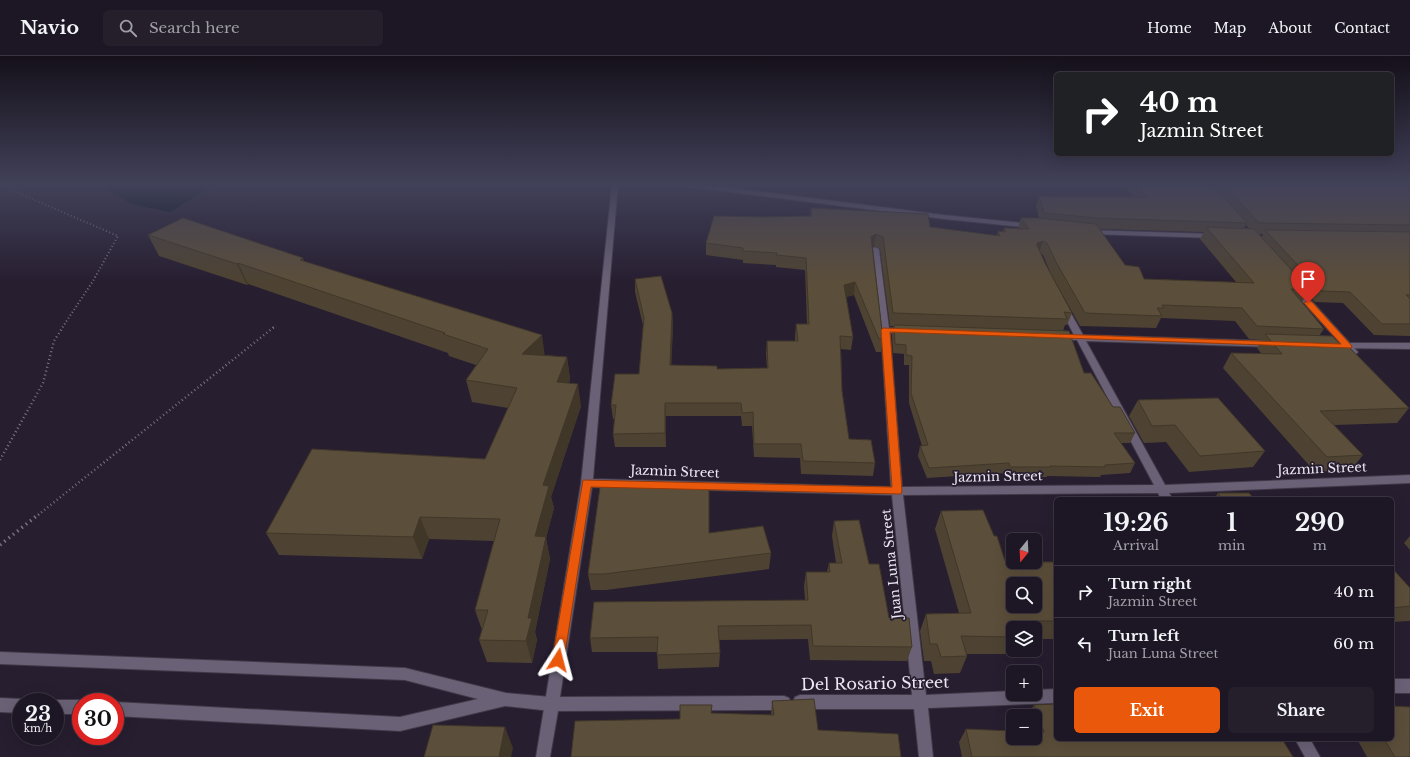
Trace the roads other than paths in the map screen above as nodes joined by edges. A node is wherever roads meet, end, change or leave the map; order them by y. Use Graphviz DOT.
graph roads {
  1 [pos="612,217"];
  2 [pos="947,217"];
  3 [pos="1038,227"];
  4 [pos="1085,232"];
  5 [pos="1226,236"];
  6 [pos="875,249"];
  7 [pos="1290,283"];
  8 [pos="1057,296"];
  9 [pos="886,330"];
  10 [pos="916,331"];
  11 [pos="1048,336"];
  12 [pos="1079,338"];
  13 [pos="1284,344"];
  14 [pos="1332,346"];
  15 [pos="1410,346"];
  16 [pos="1348,347"];
  17 [pos="1358,358"];
  18 [pos="1410,479"];
  19 [pos="587,483"];
  20 [pos="1161,489"];
  21 [pos="897,491"];
  22 [pos="1165,497"];
  23 [pos="0,658"];
  24 [pos="1394,686"];
  25 [pos="1410,686"];
  26 [pos="1054,696"];
  27 [pos="506,700"];
  28 [pos="920,702"];
  29 [pos="551,704"];
  30 [pos="0,705"];
  31 [pos="12,706"];
  32 [pos="124,709"];
  33 [pos="1303,741"];
  34 [pos="543,757"];
  35 [pos="926,757"];
  36 [pos="1313,757"];
  1 -- 19 [label="street"];
  2 -- 3 [label="street"];
  4 -- 5 [label="street"];
  6 -- 9 [label="street, Juan Luna Street"];
  7 -- 16 [label="street"];
  8 -- 12 [label="street"];
  9 -- 10 [label="street"];
  9 -- 21 [label="street, Juan Luna Street"];
  11 -- 12 [label="street"];
  12 -- 13 [label="street"];
  12 -- 20 [label="street"];
  14 -- 16 [label="street"];
  15 -- 16 [label="street"];
  16 -- 17 [label="street"];
  18 -- 20 [label="street, Jazmin Street"];
  19 -- 21 [label="street, Jazmin Street"];
  19 -- 29 [label="street"];
  20 -- 21 [label="street, Jazmin Street"];
  20 -- 22 [label="street"];
  21 -- 28 [label="street, Juan Luna Street"];
  23 -- 27 [label="street"];
  24 -- 25 [label="street"];
  26 -- 28 [label="street, Del Rosario Street"];
  27 -- 29 [label="street, Del Rosario Street"];
  27 -- 32 [label="street"];
  28 -- 29 [label="street, Del Rosario Street"];
  28 -- 35 [label="street, Juan Luna Street"];
  29 -- 34 [label="street"];
  30 -- 31 [label="street"];
  33 -- 36 [label="street"];
}
